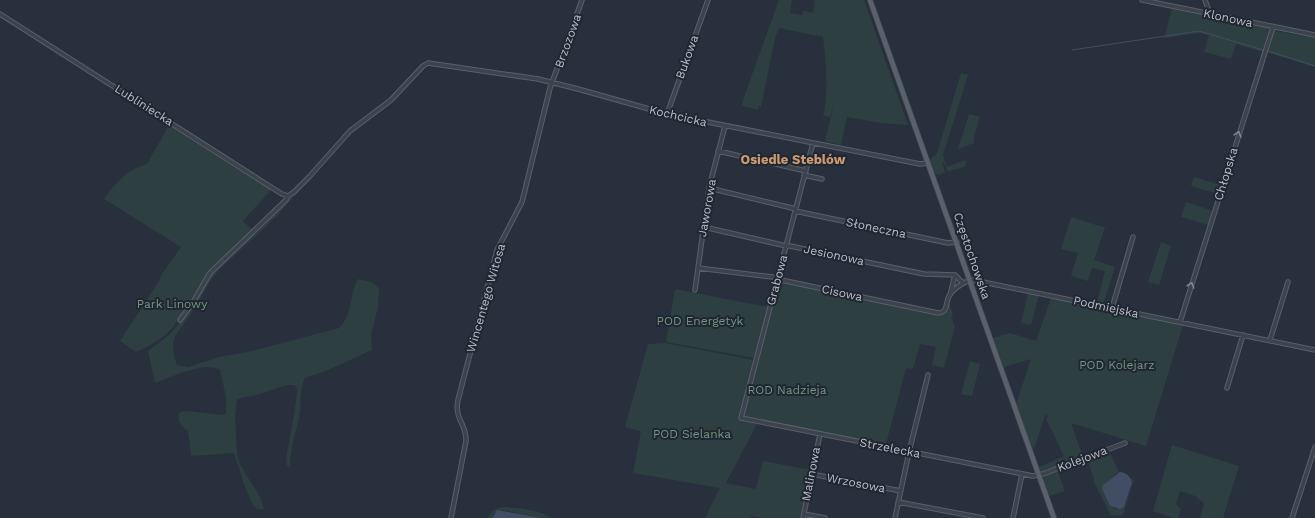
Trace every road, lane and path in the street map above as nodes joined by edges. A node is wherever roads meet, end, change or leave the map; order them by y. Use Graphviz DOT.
graph roads {
  1 [pos="582,0"];
  2 [pos="708,0"];
  3 [pos="870,0"];
  4 [pos="1142,0"];
  5 [pos="1205,0"];
  6 [pos="0,14"];
  7 [pos="1210,14"];
  8 [pos="1272,27"];
  9 [pos="1315,35"];
  10 [pos="553,82"];
  11 [pos="667,114"];
  12 [pos="725,126"];
  13 [pos="813,143"];
  14 [pos="718,151"];
  15 [pos="928,164"];
  16 [pos="806,171"];
  17 [pos="804,175"];
  18 [pos="822,179"];
  19 [pos="709,188"];
  20 [pos="288,196"];
  21 [pos="795,210"];
  22 [pos="704,228"];
  23 [pos="1133,237"];
  24 [pos="957,242"];
  25 [pos="786,245"];
  26 [pos="698,268"];
  27 [pos="954,275"];
  28 [pos="778,278"];
  29 [pos="969,280"];
  30 [pos="1288,282"];
  31 [pos="963,283"];
  32 [pos="695,290"];
  33 [pos="949,296"];
  34 [pos="1112,308"];
  35 [pos="180,320"];
  36 [pos="1180,322"];
  37 [pos="1243,335"];
  38 [pos="1270,340"];
  39 [pos="1315,350"];
  40 [pos="928,375"];
  41 [pos="1227,388"];
  42 [pos="741,417"];
  43 [pos="820,434"];
  44 [pos="1124,443"];
  45 [pos="1315,447"];
  46 [pos="909,452"];
  47 [pos="811,474"];
  48 [pos="1022,474"];
  49 [pos="1039,475"];
  50 [pos="901,491"];
  51 [pos="898,502"];
  52 [pos="803,516"];
  53 [pos="451,518"];
  54 [pos="825,518"];
  55 [pos="895,518"];
  56 [pos="982,518"];
  57 [pos="1013,518"];
  58 [pos="1054,518"];
  59 [pos="1292,518"];
  1 -- 10 [label="street, Brzozowa"];
  2 -- 11 [label="street, Bukowa"];
  3 -- 15 [label="main road, Częstochowska"];
  4 -- 7 [label="street, Klonowa"];
  5 -- 7 [label="street"];
  6 -- 20 [label="street, Lubliniecka"];
  7 -- 8 [label="street, Klonowa"];
  8 -- 9 [label="street, Klonowa"];
  36 -- 8 [label="street, Chłopska, one-way"];
  10 -- 11 [label="street, Kochcicka"];
  10 -- 20 [label="street, Kochcicka"];
  10 -- 53 [label="street, Wincentego Witosa"];
  11 -- 12 [label="street, Kochcicka"];
  12 -- 13 [label="street, Kochcicka"];
  12 -- 14 [label="street, Jaworowa"];
  13 -- 15 [label="street, Kochcicka"];
  13 -- 16 [label="street, Grabowa"];
  14 -- 16 [label="street"];
  14 -- 19 [label="street, Jaworowa"];
  15 -- 24 [label="main road, Częstochowska"];
  16 -- 17 [label="street, Grabowa"];
  17 -- 18 [label="street"];
  17 -- 21 [label="street, Grabowa"];
  19 -- 21 [label="street, Słoneczna"];
  19 -- 22 [label="street, Jaworowa"];
  20 -- 35 [label="street"];
  21 -- 24 [label="street, Słoneczna"];
  21 -- 25 [label="street, Grabowa"];
  22 -- 25 [label="street, Jesionowa"];
  22 -- 26 [label="street, Jaworowa"];
  23 -- 34 [label="street"];
  24 -- 29 [label="main road, Częstochowska"];
  25 -- 27 [label="street, Jesionowa"];
  25 -- 28 [label="street, Grabowa"];
  26 -- 28 [label="street, Cisowa"];
  26 -- 32 [label="street, Jaworowa"];
  27 -- 31 [label="street"];
  27 -- 33 [label="street"];
  28 -- 33 [label="street, Cisowa"];
  28 -- 42 [label="street, Grabowa"];
  29 -- 31 [label="street, Cisowa"];
  29 -- 34 [label="street, Podmiejska"];
  29 -- 49 [label="main road, Częstochowska"];
  30 -- 38 [label="street"];
  31 -- 33 [label="street, Cisowa"];
  34 -- 36 [label="street, Podmiejska"];
  36 -- 37 [label="street, Podmiejska"];
  37 -- 38 [label="street, Podmiejska"];
  37 -- 41 [label="street"];
  38 -- 39 [label="street, Podmiejska"];
  40 -- 46 [label="street"];
  42 -- 43 [label="street, Strzelecka"];
  43 -- 46 [label="street, Strzelecka"];
  43 -- 47 [label="street, Malinowa"];
  44 -- 49 [label="street, Kolejowa"];
  45 -- 59 [label="street"];
  46 -- 48 [label="street, Strzelecka"];
  46 -- 50 [label="street"];
  47 -- 50 [label="street, Wrzosowa"];
  47 -- 52 [label="street, Malinowa"];
  48 -- 49 [label="street, Strzelecka"];
  48 -- 57 [label="street"];
  49 -- 58 [label="main road, Częstochowska"];
  50 -- 51 [label="street"];
  51 -- 55 [label="street"];
  51 -- 56 [label="street"];
  52 -- 54 [label="street, Malinowa"];
}
